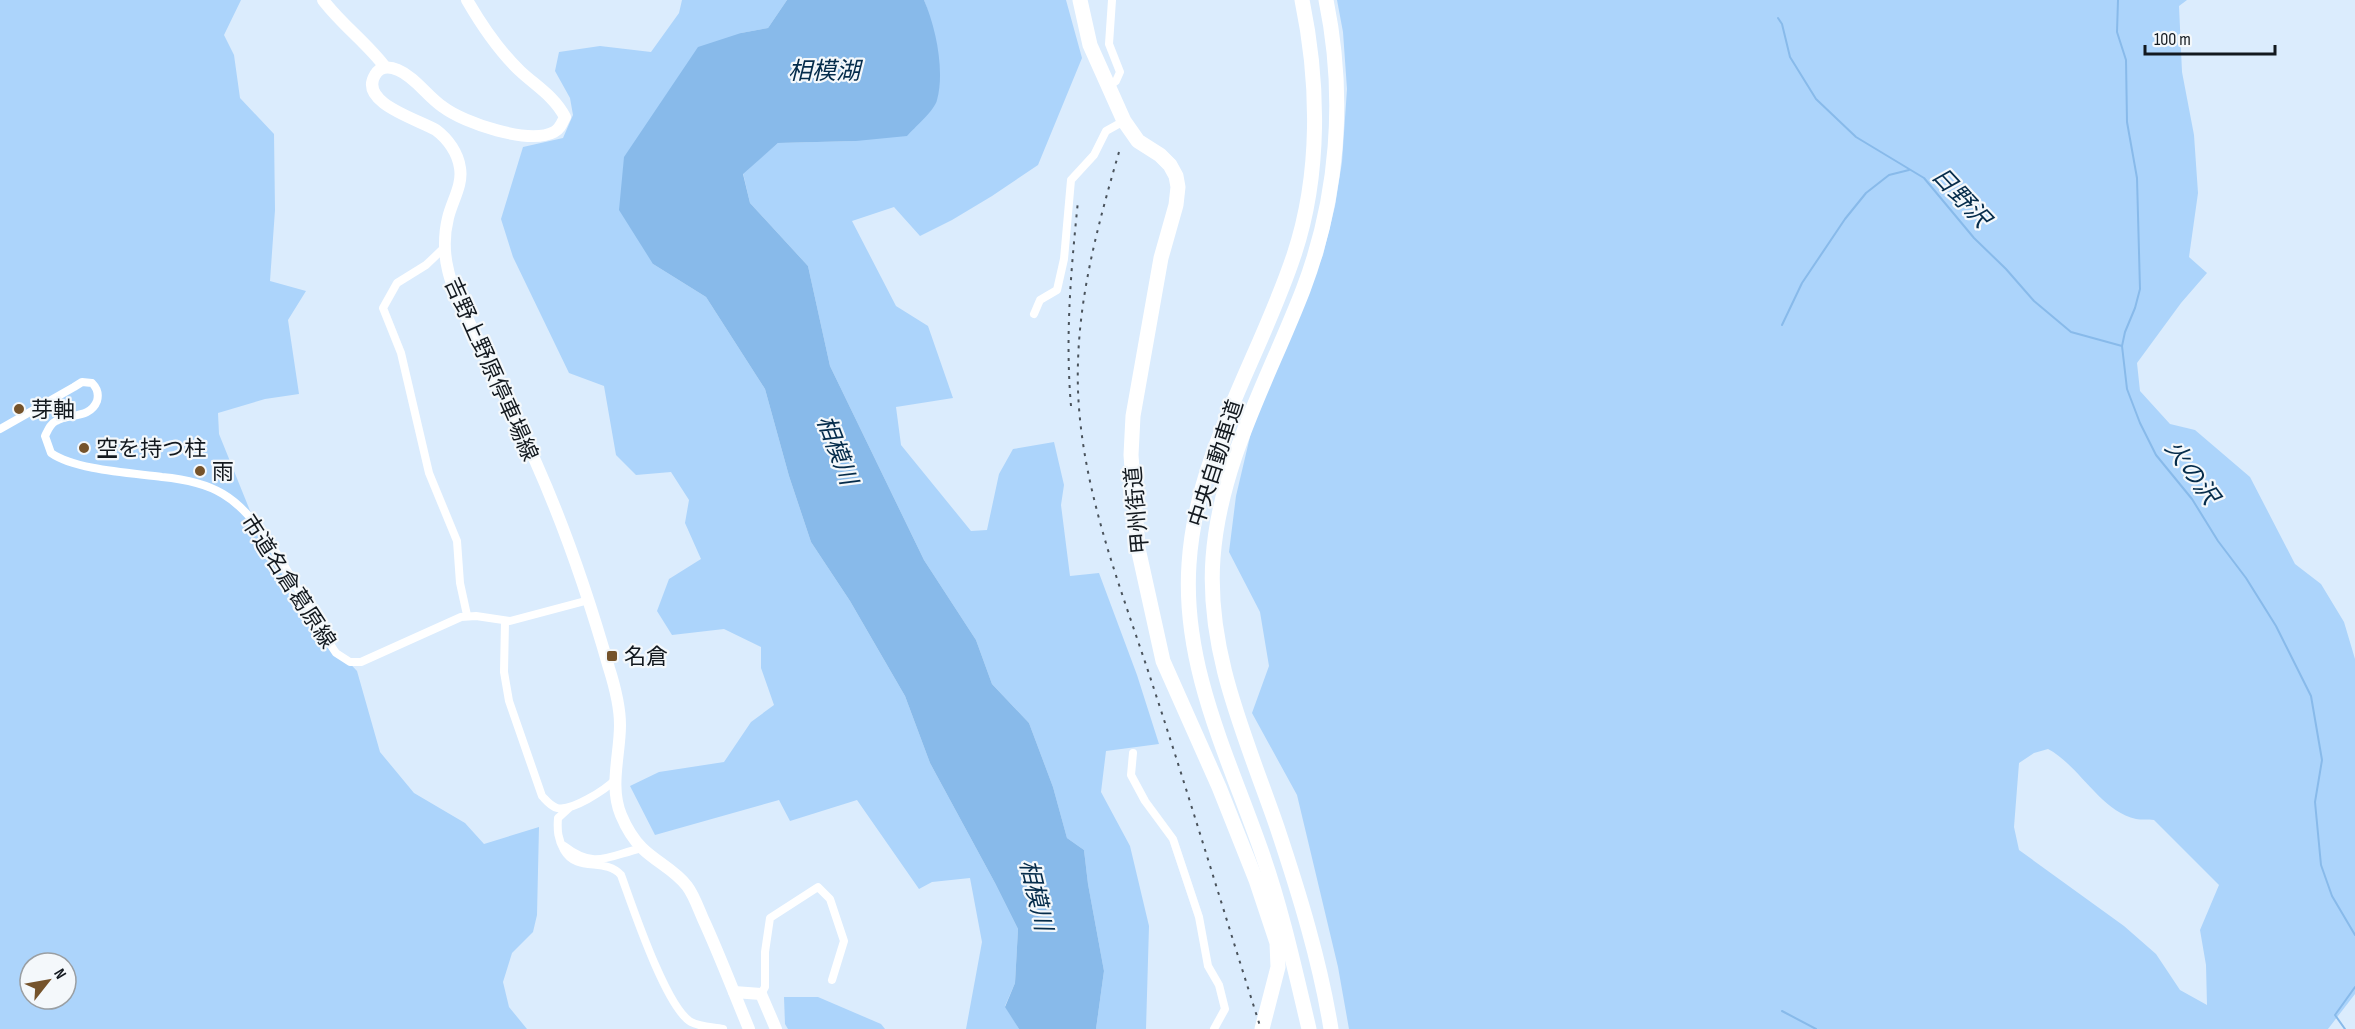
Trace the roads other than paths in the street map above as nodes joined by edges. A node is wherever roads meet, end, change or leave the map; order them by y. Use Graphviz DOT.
graph roads {
  1 [pos="323,0"];
  2 [pos="467,0"];
  3 [pos="1080,0"];
  4 [pos="1112,0"];
  5 [pos="1302,0"];
  6 [pos="1326,0"];
  7 [pos="385,67"];
  8 [pos="1109,86"];
  9 [pos="1124,121"];
  10 [pos="446,246"];
  11 [pos="1034,314"];
  12 [pos="0,429"];
  13 [pos="589,600"];
  14 [pos="467,615"];
  15 [pos="505,621"];
  16 [pos="1133,753"];
  17 [pos="616,779"];
  18 [pos="569,808"];
  19 [pos="560,842"];
  20 [pos="642,848"];
  21 [pos="832,980"];
  22 [pos="734,992"];
  23 [pos="761,994"];
  24 [pos="1308,1025"];
  25 [pos="723,1029"];
  26 [pos="749,1029"];
  27 [pos="776,1029"];
  28 [pos="1214,1029"];
  29 [pos="1262,1029"];
  30 [pos="1332,1029"];
  1 -- 7 [label="main road"];
  2 -- 7 [label="main road"];
  3 -- 8 [label="highway, 甲州街道"];
  4 -- 8 [label="street"];
  5 -- 24 [label="highway, 中央自動車道"];
  6 -- 30 [label="highway, 中央自動車道"];
  7 -- 10 [label="main road, 吉野上野原停車場線"];
  8 -- 9 [label="highway, 甲州街道"];
  9 -- 11 [label="street"];
  9 -- 29 [label="highway, 甲州街道"];
  10 -- 13 [label="main road, 吉野上野原停車場線"];
  10 -- 14 [label="street"];
  12 -- 14 [label="street, 市道名倉葛原線"];
  13 -- 15 [label="street"];
  13 -- 17 [label="main road, 吉野上野原停車場線"];
  14 -- 15 [label="street"];
  15 -- 18 [label="street"];
  16 -- 28 [label="street"];
  17 -- 18 [label="street"];
  17 -- 20 [label="main road, 吉野上野原停車場線"];
  18 -- 19 [label="street"];
  19 -- 20 [label="street"];
  19 -- 25 [label="street"];
  20 -- 22 [label="main road, 吉野上野原停車場線"];
  21 -- 23 [label="street"];
  22 -- 23 [label="main road"];
  22 -- 26 [label="main road, 吉野上野原停車場線"];
  23 -- 27 [label="main road"];
}
